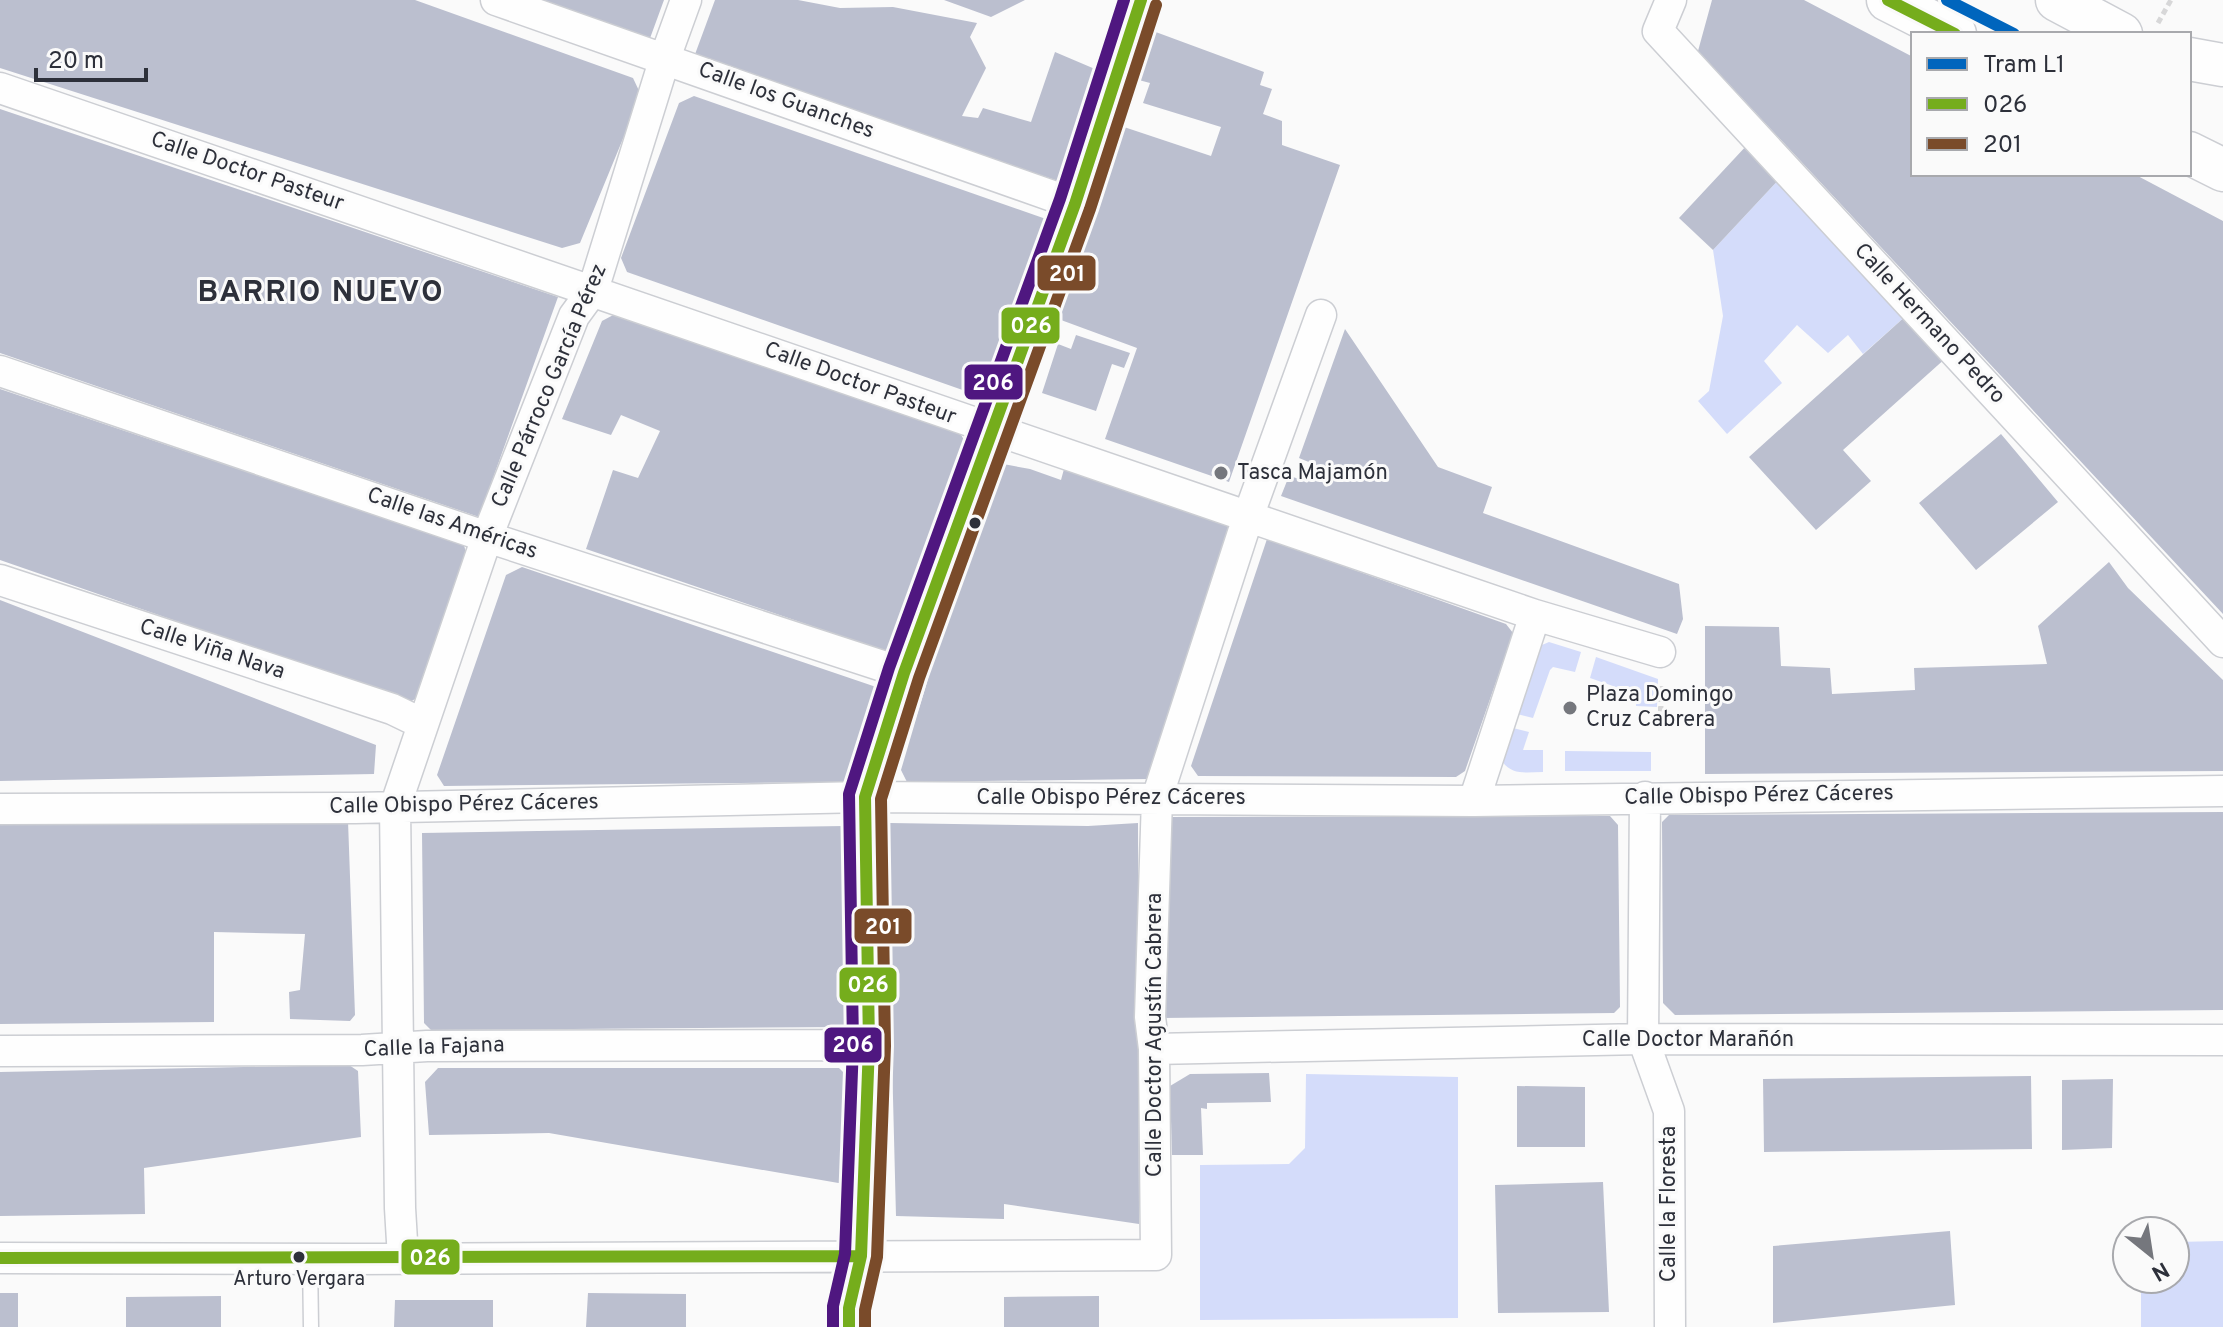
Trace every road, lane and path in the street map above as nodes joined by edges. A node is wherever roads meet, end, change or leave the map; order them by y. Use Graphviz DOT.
graph roads {
  1 [pos="496,0"];
  2 [pos="686,0"];
  3 [pos="1141,0"];
  4 [pos="1671,0"];
  5 [pos="1888,0"];
  6 [pos="2057,0"];
  7 [pos="2171,0"];
  8 [pos="1951,32"];
  9 [pos="2117,32"];
  10 [pos="2152,32"];
  11 [pos="665,58"];
  12 [pos="2191,59"];
  13 [pos="2223,65"];
  14 [pos="0,88"];
  15 [pos="2191,154"];
  16 [pos="2223,170"];
  17 [pos="1075,204"];
  18 [pos="593,290"];
  19 [pos="1321,315"];
  20 [pos="0,371"];
  21 [pos="993,431"];
  22 [pos="1248,517"];
  23 [pos="487,537"];
  24 [pos="0,580"];
  25 [pos="1535,615"];
  26 [pos="2223,642"];
  27 [pos="1660,652"];
  28 [pos="904,673"];
  29 [pos="423,724"];
  30 [pos="2223,791"];
  31 [pos="865,797"];
  32 [pos="1645,797"];
  33 [pos="1157,798"];
  34 [pos="1474,801"];
  35 [pos="395,807"];
  36 [pos="0,809"];
  37 [pos="1643,1039"];
  38 [pos="2223,1040"];
  39 [pos="869,1045"];
  40 [pos="400,1049"];
  41 [pos="1154,1049"];
  42 [pos="0,1051"];
  43 [pos="861,1256"];
  44 [pos="0,1258"];
  45 [pos="403,1258"];
  46 [pos="310,1259"];
  47 [pos="311,1327"];
  48 [pos="849,1327"];
  49 [pos="1670,1327"];
  1 -- 11 [label="street, Calle los Guanches"];
  2 -- 11 [label="street, Calle Párroco García Pérez"];
  3 -- 17 [label="street"];
  4 -- 26 [label="street, Calle Hermano Pedro"];
  5 -- 8 [label="main road"];
  6 -- 9 [label="main road"];
  7 -- 10 [label="path"];
  11 -- 17 [label="street, Calle los Guanches"];
  11 -- 18 [label="street, Calle Párroco García Pérez"];
  12 -- 13 [label="main road"];
  14 -- 18 [label="street, Calle Doctor Pasteur"];
  15 -- 16 [label="main road"];
  17 -- 21 [label="street"];
  18 -- 21 [label="street, Calle Doctor Pasteur"];
  18 -- 23 [label="street, Calle Párroco García Pérez"];
  19 -- 22 [label="street, Calle Doctor Agustín Cabrera"];
  20 -- 23 [label="street, Calle las Américas"];
  21 -- 22 [label="street, Calle Doctor Pasteur"];
  21 -- 28 [label="street"];
  22 -- 25 [label="street, Calle Doctor Pasteur"];
  22 -- 33 [label="street, Calle Doctor Agustín Cabrera"];
  23 -- 28 [label="street, Calle las Américas"];
  23 -- 29 [label="street, Calle Párroco García Pérez"];
  24 -- 29 [label="street, Calle Viña Nava"];
  25 -- 27 [label="street, Calle Doctor Pasteur"];
  25 -- 34 [label="street"];
  28 -- 31 [label="street"];
  29 -- 35 [label="street, Calle Párroco García Pérez"];
  30 -- 32 [label="street, Calle Obispo Pérez Cáceres"];
  31 -- 33 [label="street, Calle Obispo Pérez Cáceres"];
  31 -- 35 [label="street, Calle Obispo Pérez Cáceres"];
  31 -- 39 [label="street"];
  32 -- 34 [label="street, Calle Obispo Pérez Cáceres"];
  32 -- 37 [label="street, Calle la Floresta"];
  33 -- 34 [label="street, Calle Obispo Pérez Cáceres"];
  33 -- 41 [label="street, Calle Doctor Agustín Cabrera"];
  35 -- 36 [label="street, Calle Obispo Pérez Cáceres"];
  35 -- 40 [label="street, Calle Párroco García Pérez"];
  37 -- 38 [label="street, Calle Doctor Marañón"];
  37 -- 41 [label="street, Calle Doctor Marañón"];
  37 -- 49 [label="street, Calle la Floresta"];
  39 -- 40 [label="street, Calle la Fajana"];
  39 -- 43 [label="street"];
  40 -- 42 [label="street, Calle la Fajana"];
  40 -- 45 [label="street, Calle Párroco García Pérez"];
  41 -- 43 [label="street, Calle Doctor Agustín Cabrera"];
  43 -- 45 [label="street"];
  43 -- 48 [label="street"];
  44 -- 46 [label="street"];
  45 -- 46 [label="street"];
  46 -- 47 [label="lane"];
}
